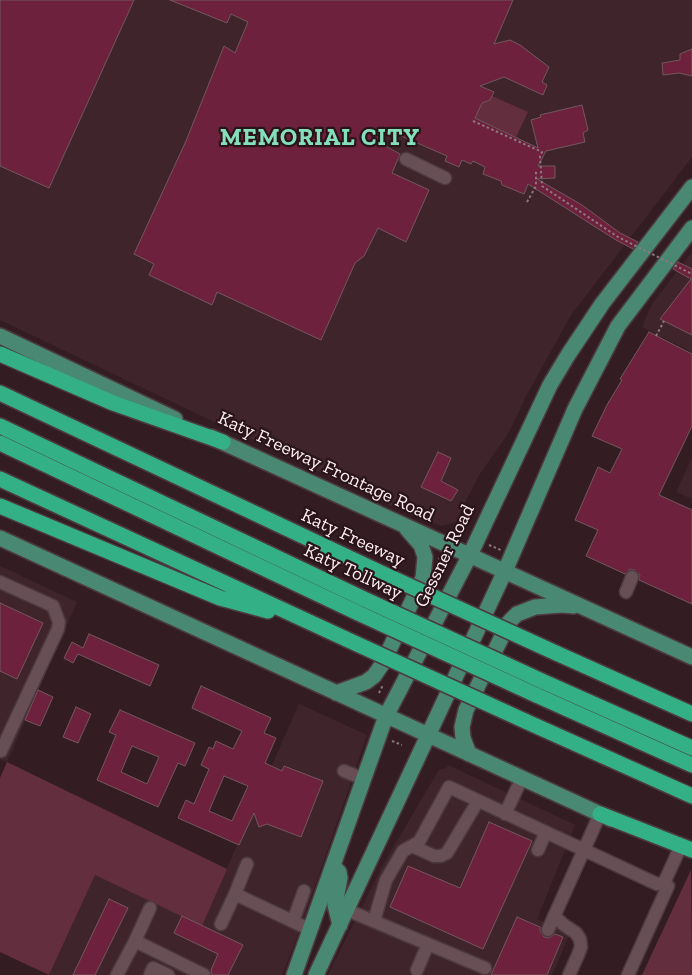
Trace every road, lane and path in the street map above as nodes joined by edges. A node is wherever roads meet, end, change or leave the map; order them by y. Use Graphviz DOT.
graph roads {
  1 [pos="473,121"];
  2 [pos="406,159"];
  3 [pos="536,171"];
  4 [pos="445,178"];
  5 [pos="692,187"];
  6 [pos="527,202"];
  7 [pos="692,228"];
  8 [pos="692,274"];
  9 [pos="664,321"];
  10 [pos="0,336"];
  11 [pos="656,336"];
  12 [pos="0,354"];
  13 [pos="0,392"];
  14 [pos="0,426"];
  15 [pos="222,442"];
  16 [pos="0,443"];
  17 [pos="0,479"];
  18 [pos="0,506"];
  19 [pos="403,524"];
  20 [pos="0,538"];
  21 [pos="489,545"];
  22 [pos="501,550"];
  23 [pos="470,555"];
  24 [pos="505,571"];
  25 [pos="632,577"];
  26 [pos="0,582"];
  27 [pos="626,592"];
  28 [pos="361,606"];
  29 [pos="588,608"];
  30 [pos="310,622"];
  31 [pos="692,657"];
  32 [pos="336,693"];
  33 [pos="652,695"];
  34 [pos="692,708"];
  35 [pos="692,714"];
  36 [pos="386,716"];
  37 [pos="428,735"];
  38 [pos="392,741"];
  39 [pos="402,745"];
  40 [pos="692,748"];
  41 [pos="0,751"];
  42 [pos="469,754"];
  43 [pos="692,765"];
  44 [pos="627,767"];
  45 [pos="344,772"];
  46 [pos="522,778"];
  47 [pos="364,779"];
  48 [pos="692,796"];
  49 [pos="478,801"];
  50 [pos="692,803"];
  51 [pos="505,814"];
  52 [pos="600,814"];
  53 [pos="546,832"];
  54 [pos="412,846"];
  55 [pos="584,849"];
  56 [pos="538,850"];
  57 [pos="688,852"];
  58 [pos="247,864"];
  59 [pos="333,866"];
  60 [pos="664,883"];
  61 [pos="304,891"];
  62 [pos="235,894"];
  63 [pos="150,908"];
  64 [pos="347,910"];
  65 [pos="554,916"];
  66 [pos="292,921"];
  67 [pos="374,921"];
  68 [pos="221,924"];
  69 [pos="340,925"];
  70 [pos="311,930"];
  71 [pos="548,930"];
  72 [pos="135,941"];
  73 [pos="428,944"];
  74 [pos="164,956"];
  75 [pos="485,968"];
  76 [pos="417,970"];
  77 [pos="152,972"];
  78 [pos="118,975"];
  79 [pos="168,975"];
  80 [pos="204,975"];
  81 [pos="294,975"];
  82 [pos="316,975"];
  83 [pos="569,975"];
  84 [pos="628,975"];
  1 -- 8 [label="path, bridge"];
  2 -- 4 [label="street"];
  3 -- 6 [label="path"];
  5 -- 23 [label="main road, Gessner Road"];
  7 -- 24 [label="main road"];
  9 -- 11 [label="path"];
  10 -- 15 [label="main road, Katy Freeway Frontage Road"];
  12 -- 15 [label="highway"];
  13 -- 33 [label="highway, Katy Freeway, bridge"];
  14 -- 28 [label="highway, Katy Tollway"];
  15 -- 19 [label="main road, Katy Freeway Frontage Road"];
  16 -- 28 [label="highway, Katy Tollway"];
  17 -- 30 [label="highway"];
  18 -- 30 [label="highway"];
  19 -- 23 [label="main road, Katy Freeway Frontage Road"];
  19 -- 32 [label="main road"];
  20 -- 32 [label="main road"];
  21 -- 22 [label="path"];
  23 -- 24 [label="main road, Katy Freeway Frontage Road"];
  23 -- 36 [label="main road, Gessner Road"];
  24 -- 29 [label="main road, Katy Freeway Frontage Road"];
  24 -- 37 [label="main road"];
  25 -- 27 [label="street"];
  26 -- 41 [label="street"];
  28 -- 40 [label="highway, Katy Tollway, bridge"];
  28 -- 43 [label="highway, Katy Tollway, bridge"];
  29 -- 31 [label="main road, Katy Freeway Frontage Road"];
  29 -- 42 [label="main road"];
  30 -- 44 [label="highway, bridge"];
  32 -- 36 [label="main road"];
  33 -- 34 [label="highway"];
  33 -- 35 [label="highway, Katy Freeway"];
  36 -- 37 [label="main road"];
  36 -- 47 [label="main road, Gessner Road"];
  37 -- 42 [label="main road"];
  37 -- 64 [label="main road"];
  38 -- 39 [label="path"];
  42 -- 46 [label="main road"];
  44 -- 48 [label="highway"];
  44 -- 50 [label="highway"];
  45 -- 47 [label="street"];
  46 -- 51 [label="street"];
  46 -- 52 [label="main road"];
  47 -- 59 [label="main road, Gessner Road"];
  49 -- 51 [label="street"];
  49 -- 54 [label="street"];
  49 -- 54 [label="street"];
  51 -- 53 [label="street"];
  52 -- 55 [label="street"];
  52 -- 57 [label="highway"];
  53 -- 55 [label="street"];
  53 -- 56 [label="street"];
  54 -- 67 [label="street"];
  55 -- 60 [label="street"];
  55 -- 65 [label="street"];
  57 -- 60 [label="street"];
  58 -- 62 [label="street"];
  59 -- 69 [label="main road"];
  59 -- 70 [label="main road, Gessner Road"];
  60 -- 84 [label="street"];
  61 -- 66 [label="street"];
  62 -- 66 [label="street"];
  62 -- 68 [label="street"];
  63 -- 72 [label="street"];
  64 -- 67 [label="street"];
  64 -- 69 [label="main road"];
  65 -- 71 [label="street"];
  65 -- 83 [label="street"];
  66 -- 70 [label="street"];
  67 -- 73 [label="street"];
  69 -- 82 [label="main road"];
  70 -- 81 [label="main road, Gessner Road"];
  72 -- 74 [label="street"];
  72 -- 78 [label="street"];
  73 -- 75 [label="street"];
  73 -- 76 [label="street"];
  74 -- 77 [label="street"];
  74 -- 80 [label="street"];
  77 -- 79 [label="street"];
}
